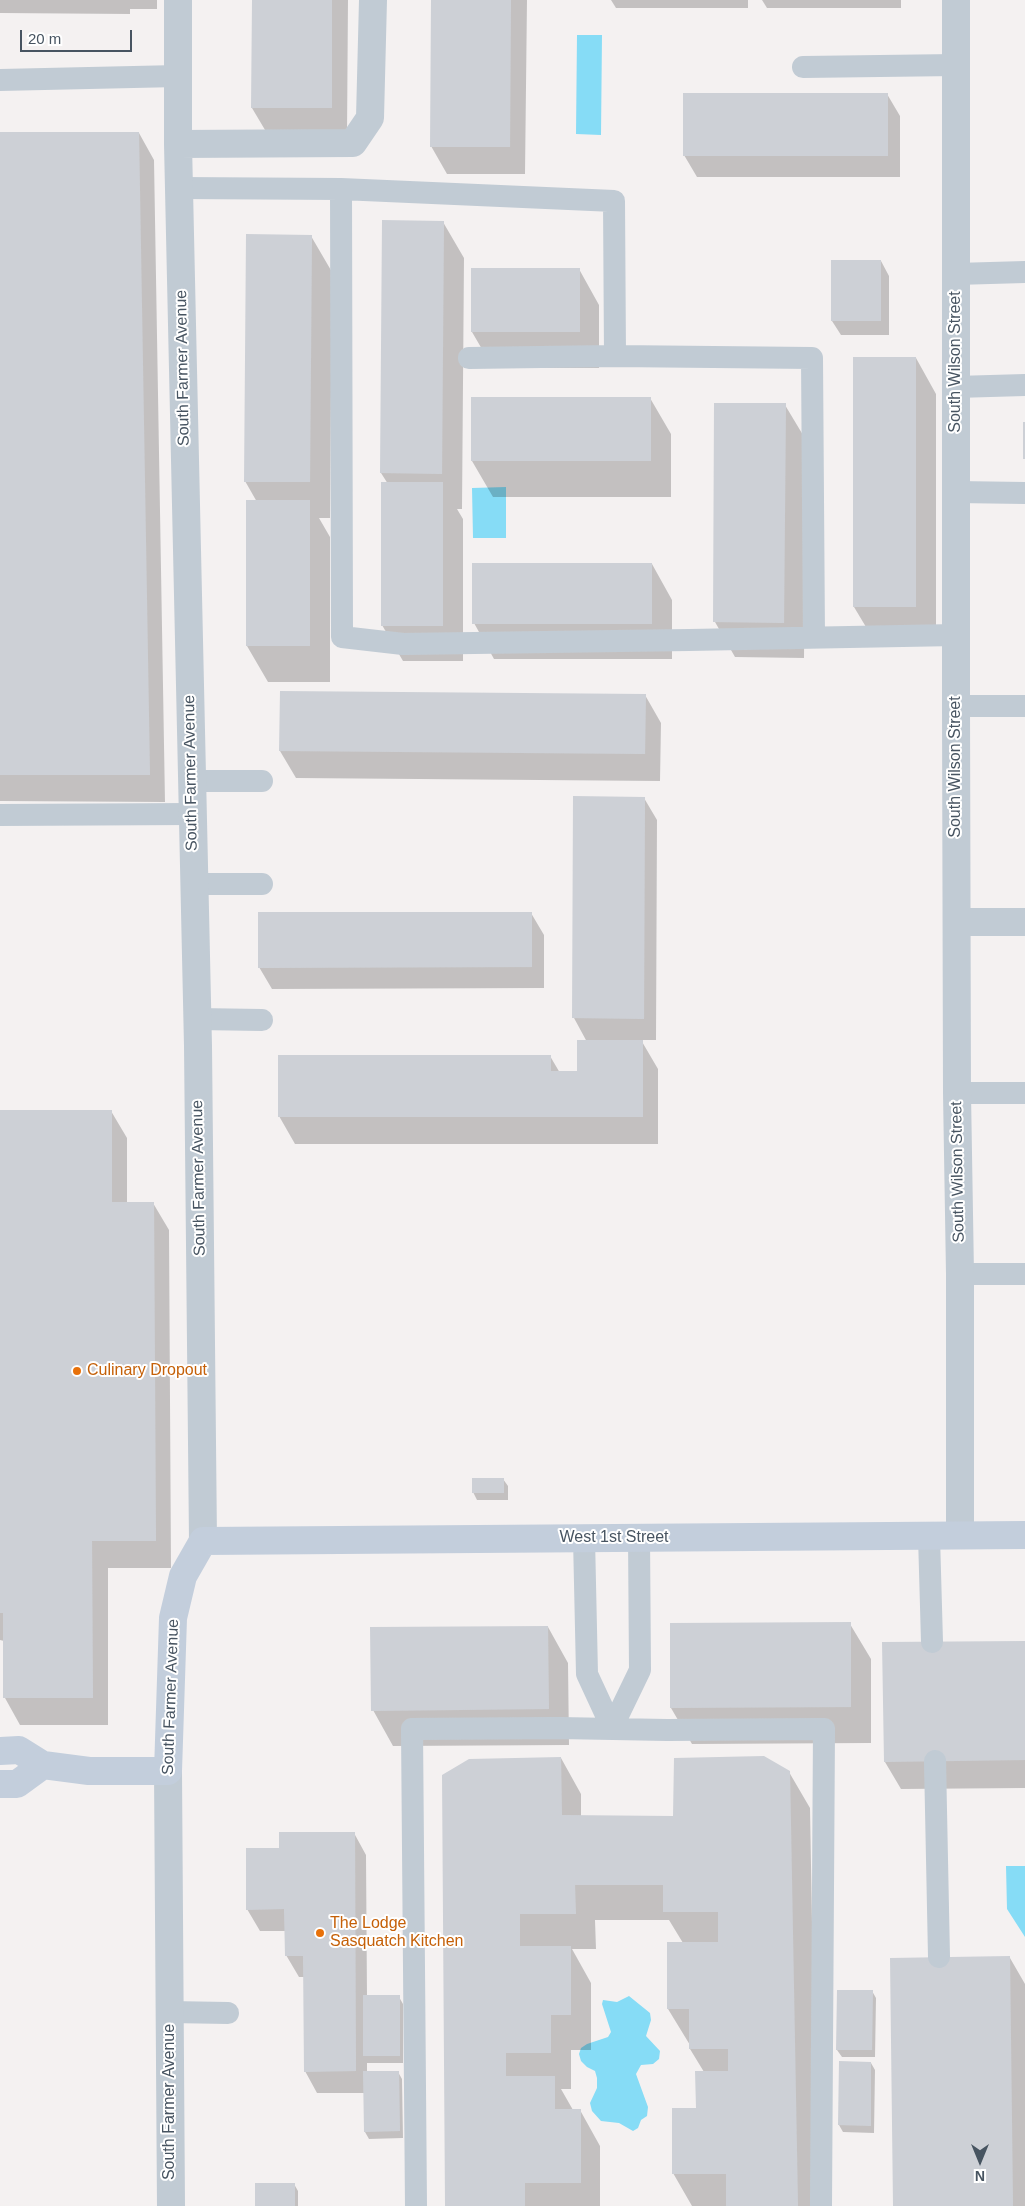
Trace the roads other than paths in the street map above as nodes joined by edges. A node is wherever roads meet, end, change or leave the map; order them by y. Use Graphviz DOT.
graph roads {
  1 [pos="178,0"];
  2 [pos="373,0"];
  3 [pos="956,0"];
  4 [pos="956,65"];
  5 [pos="803,67"];
  6 [pos="178,76"];
  7 [pos="0,80"];
  8 [pos="178,144"];
  9 [pos="179,188"];
  10 [pos="341,189"];
  11 [pos="1025,272"];
  12 [pos="956,274"];
  13 [pos="615,356"];
  14 [pos="469,358"];
  15 [pos="1025,385"];
  16 [pos="956,387"];
  17 [pos="956,492"];
  18 [pos="1025,493"];
  19 [pos="956,635"];
  20 [pos="814,638"];
  21 [pos="956,706"];
  22 [pos="1025,706"];
  23 [pos="192,781"];
  24 [pos="262,781"];
  25 [pos="192,814"];
  26 [pos="0,815"];
  27 [pos="194,884"];
  28 [pos="262,884"];
  29 [pos="957,922"];
  30 [pos="1025,922"];
  31 [pos="196,1019"];
  32 [pos="262,1020"];
  33 [pos="957,1093"];
  34 [pos="1025,1093"];
  35 [pos="960,1274"];
  36 [pos="1025,1274"];
  37 [pos="960,1535"];
  38 [pos="1025,1535"];
  39 [pos="929,1536"];
  40 [pos="639,1537"];
  41 [pos="584,1538"];
  42 [pos="203,1541"];
  43 [pos="932,1642"];
  44 [pos="612,1728"];
  45 [pos="0,1751"];
  46 [pos="935,1762"];
  47 [pos="43,1765"];
  48 [pos="168,1771"];
  49 [pos="0,1784"];
  50 [pos="939,1957"];
  51 [pos="170,2012"];
  52 [pos="228,2013"];
  53 [pos="171,2206"];
  54 [pos="416,2206"];
  55 [pos="821,2206"];
  1 -- 6 [label="street, South Farmer Avenue"];
  2 -- 8 [label="street"];
  3 -- 4 [label="street, South Wilson Street"];
  4 -- 5 [label="lane"];
  4 -- 12 [label="street, South Wilson Street"];
  6 -- 7 [label="lane"];
  6 -- 8 [label="street, South Farmer Avenue"];
  8 -- 9 [label="street, South Farmer Avenue"];
  9 -- 10 [label="lane"];
  9 -- 23 [label="street, South Farmer Avenue"];
  10 -- 13 [label="lane"];
  10 -- 20 [label="lane"];
  11 -- 12 [label="lane"];
  12 -- 16 [label="street, South Wilson Street"];
  13 -- 14 [label="lane"];
  13 -- 20 [label="lane"];
  15 -- 16 [label="lane"];
  16 -- 17 [label="street, South Wilson Street"];
  17 -- 18 [label="lane"];
  17 -- 19 [label="street, South Wilson Street"];
  19 -- 20 [label="lane"];
  19 -- 21 [label="street, South Wilson Street"];
  21 -- 22 [label="lane"];
  21 -- 29 [label="street, South Wilson Street"];
  23 -- 24 [label="lane"];
  23 -- 25 [label="street, South Farmer Avenue"];
  25 -- 26 [label="lane"];
  25 -- 27 [label="street, South Farmer Avenue"];
  27 -- 28 [label="lane"];
  27 -- 31 [label="street, South Farmer Avenue"];
  29 -- 30 [label="street"];
  29 -- 33 [label="street, South Wilson Street"];
  31 -- 32 [label="lane"];
  31 -- 42 [label="street, South Farmer Avenue"];
  33 -- 34 [label="lane"];
  33 -- 35 [label="street, South Wilson Street"];
  35 -- 36 [label="lane"];
  35 -- 37 [label="street, South Wilson Street"];
  37 -- 38 [label="street, West 1st Street"];
  37 -- 39 [label="street, West 1st Street"];
  39 -- 40 [label="street, West 1st Street"];
  39 -- 43 [label="lane"];
  40 -- 41 [label="street, West 1st Street"];
  40 -- 44 [label="lane"];
  41 -- 42 [label="street, West 1st Street"];
  41 -- 44 [label="lane"];
  42 -- 48 [label="street, South Farmer Avenue"];
  44 -- 54 [label="lane"];
  44 -- 55 [label="lane"];
  45 -- 47 [label="street"];
  46 -- 50 [label="lane"];
  47 -- 48 [label="street"];
  47 -- 49 [label="street"];
  48 -- 51 [label="street, South Farmer Avenue"];
  51 -- 52 [label="lane"];
  51 -- 53 [label="street, South Farmer Avenue"];
}
